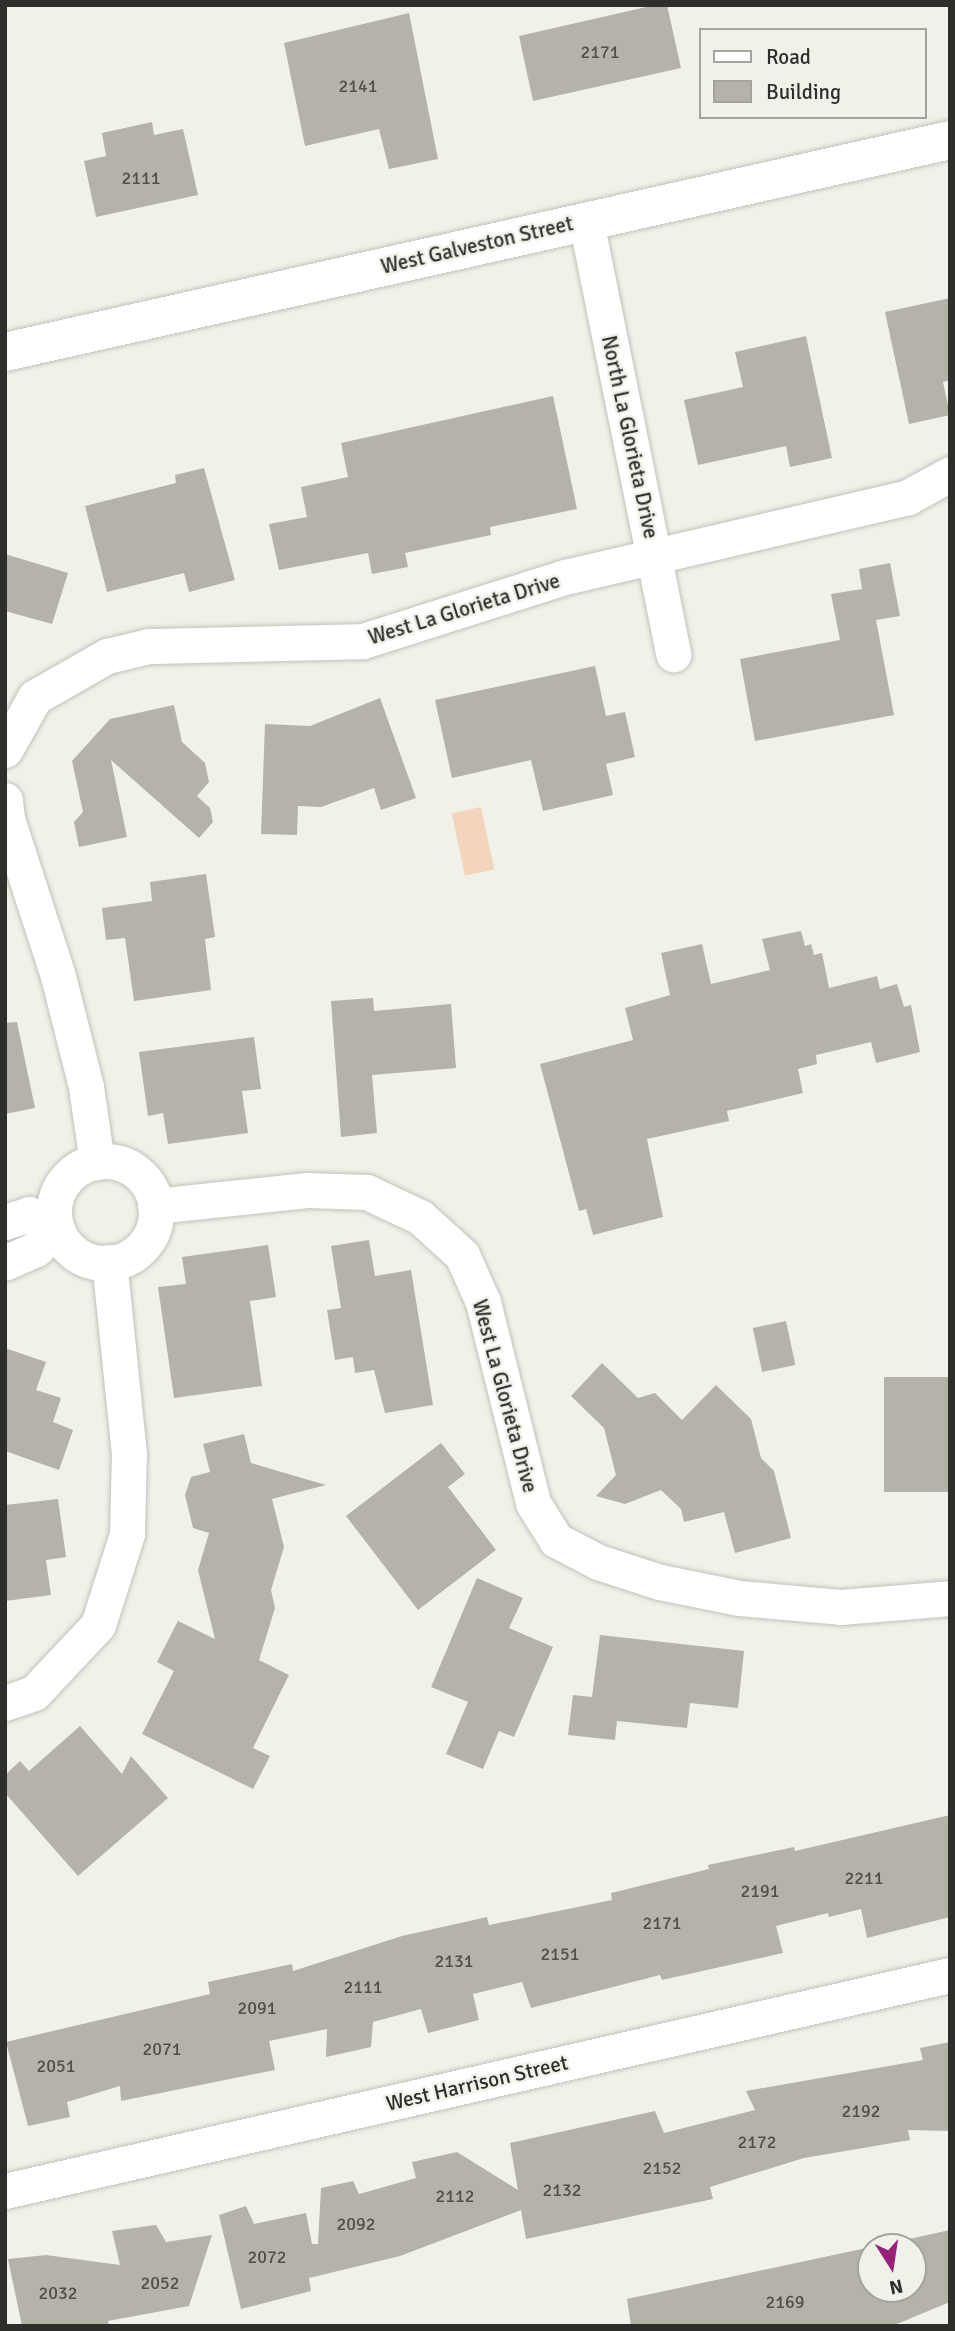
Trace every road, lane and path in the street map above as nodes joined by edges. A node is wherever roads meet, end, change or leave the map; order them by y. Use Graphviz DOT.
graph roads {
  1 [pos="950,139"];
  2 [pos="586,221"];
  3 [pos="5,352"];
  4 [pos="950,474"];
  5 [pos="655,558"];
  6 [pos="673,654"];
  7 [pos="5,750"];
  8 [pos="6,813"];
  9 [pos="97,1162"];
  10 [pos="155,1206"];
  11 [pos="5,1222"];
  12 [pos="57,1227"];
  13 [pos="108,1262"];
  14 [pos="5,1263"];
  15 [pos="950,1598"];
  16 [pos="5,1703"];
  17 [pos="950,1975"];
  18 [pos="5,2191"];
  1 -- 2 [label="street, West Galveston Street"];
  2 -- 3 [label="street, West Galveston Street"];
  2 -- 5 [label="street, North La Glorieta Drive"];
  4 -- 5 [label="street, West La Glorieta Drive"];
  5 -- 6 [label="street, North La Glorieta Drive"];
  5 -- 7 [label="street, West La Glorieta Drive"];
  8 -- 9 [label="street"];
  9 -- 10 [label="street"];
  9 -- 12 [label="street"];
  10 -- 13 [label="street"];
  10 -- 15 [label="street, West La Glorieta Drive"];
  11 -- 12 [label="street"];
  12 -- 13 [label="street"];
  12 -- 14 [label="street"];
  13 -- 16 [label="street"];
  17 -- 18 [label="street, West Harrison Street"];
}
